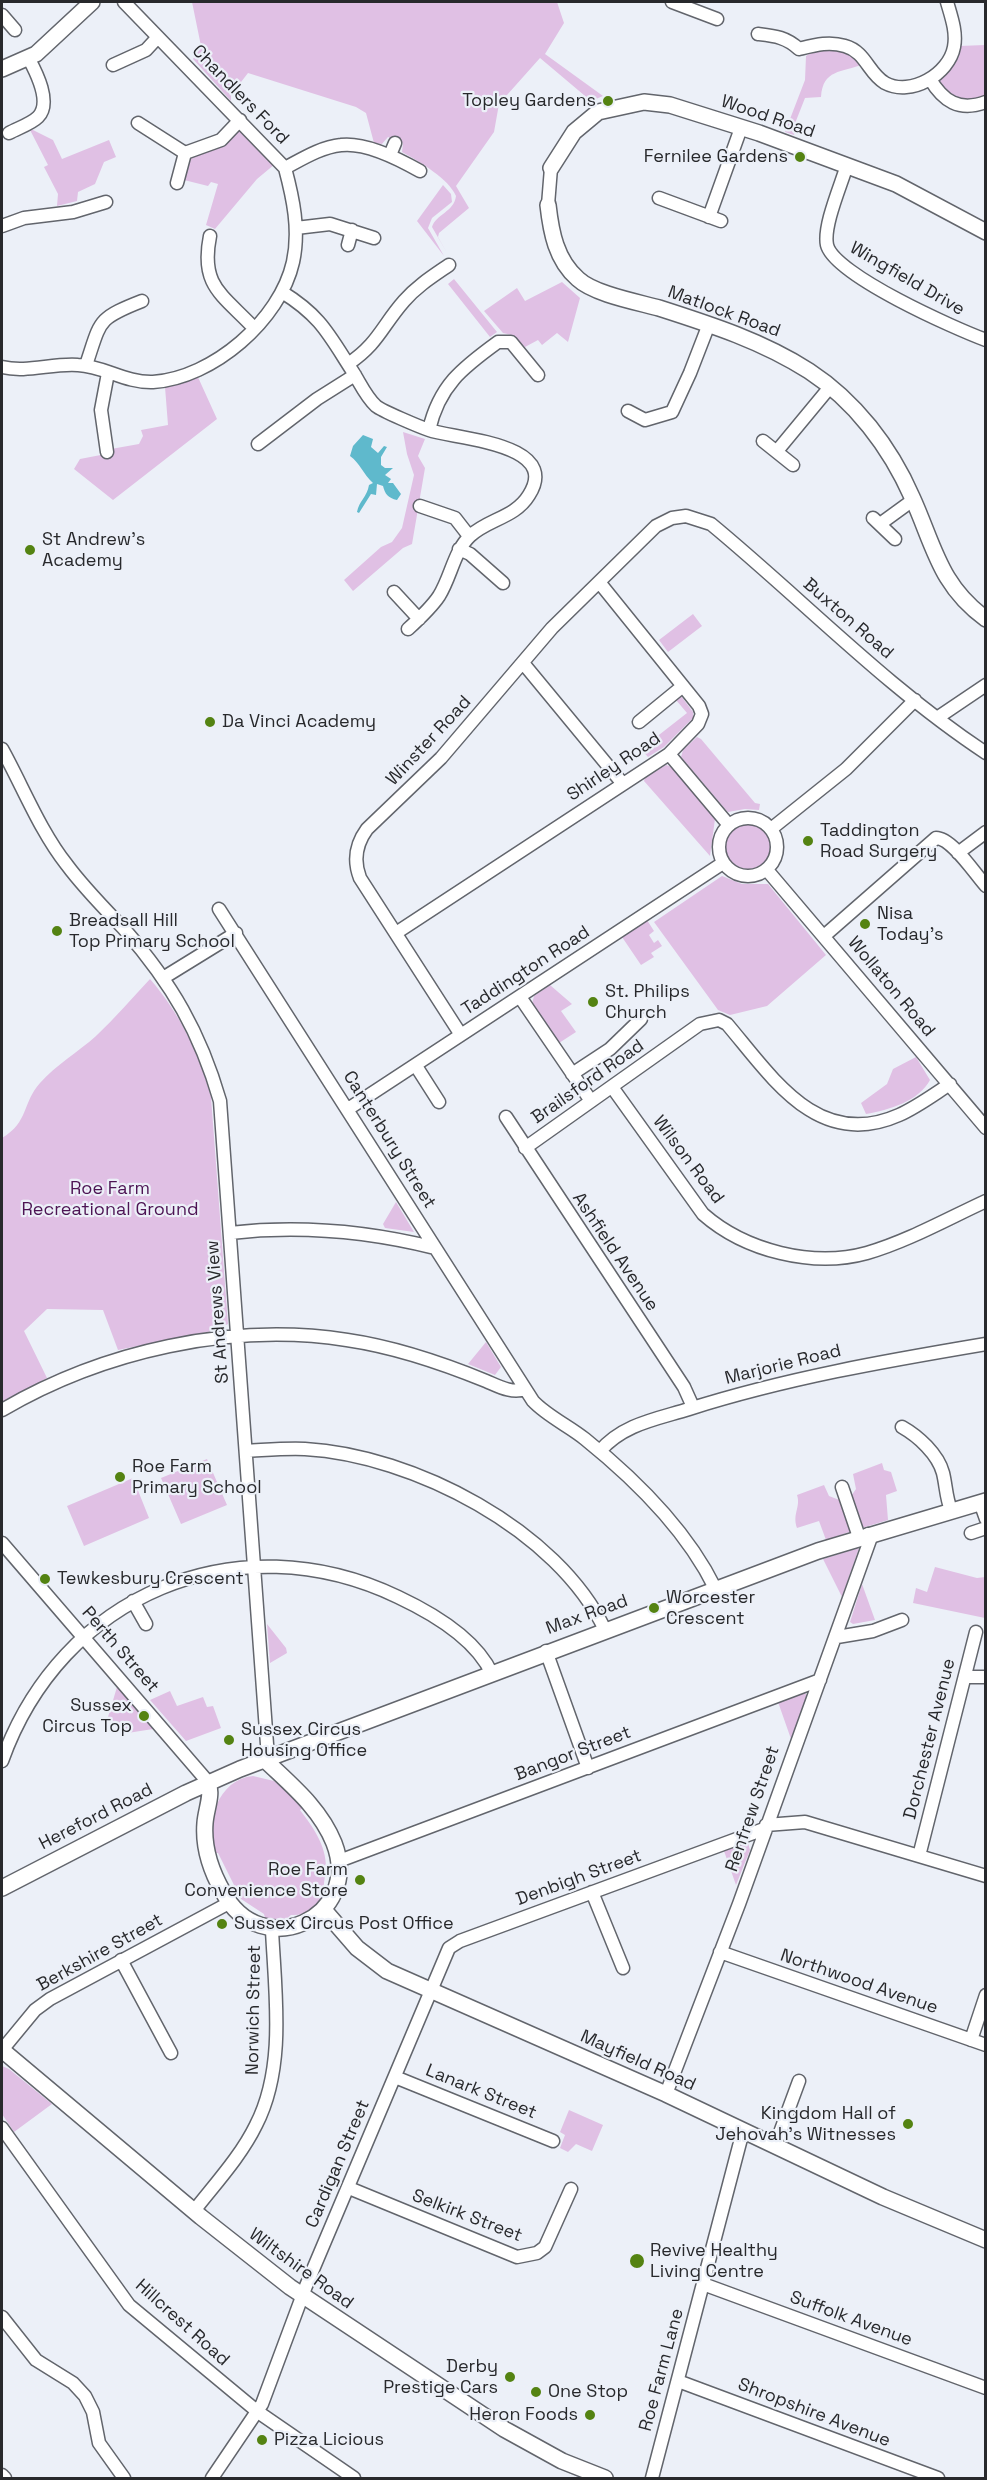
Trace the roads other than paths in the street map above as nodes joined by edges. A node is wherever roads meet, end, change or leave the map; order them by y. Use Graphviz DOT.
graph roads {
  1 [pos="92,2"];
  2 [pos="124,2"];
  3 [pos="672,2"];
  4 [pos="946,2"];
  5 [pos="2,15"];
  6 [pos="717,19"];
  7 [pos="15,30"];
  8 [pos="758,34"];
  9 [pos="158,37"];
  10 [pos="29,59"];
  11 [pos="113,65"];
  12 [pos="2,69"];
  13 [pos="930,79"];
  14 [pos="986,102"];
  15 [pos="240,120"];
  16 [pos="138,123"];
  17 [pos="741,128"];
  18 [pos="9,132"];
  19 [pos="185,153"];
  20 [pos="847,165"];
  21 [pos="285,168"];
  22 [pos="551,168"];
  23 [pos="420,171"];
  24 [pos="177,183"];
  25 [pos="659,198"];
  26 [pos="106,202"];
  27 [pos="548,205"];
  28 [pos="2,226"];
  29 [pos="296,228"];
  30 [pos="352,230"];
  31 [pos="986,232"];
  32 [pos="210,236"];
  33 [pos="374,238"];
  34 [pos="348,244"];
  35 [pos="449,265"];
  36 [pos="282,292"];
  37 [pos="142,301"];
  38 [pos="708,324"];
  39 [pos="254,328"];
  40 [pos="986,340"];
  41 [pos="348,364"];
  42 [pos="86,365"];
  43 [pos="2,367"];
  44 [pos="108,373"];
  45 [pos="355,375"];
  46 [pos="538,375"];
  47 [pos="830,387"];
  48 [pos="628,411"];
  49 [pos="429,430"];
  50 [pos="763,441"];
  51 [pos="258,444"];
  52 [pos="777,451"];
  53 [pos="106,452"];
  54 [pos="793,465"];
  55 [pos="914,500"];
  56 [pos="420,506"];
  57 [pos="686,516"];
  58 [pos="469,536"];
  59 [pos="896,539"];
  60 [pos="459,549"];
  61 [pos="599,582"];
  62 [pos="503,583"];
  63 [pos="394,592"];
  64 [pos="419,619"];
  65 [pos="986,619"];
  66 [pos="408,629"];
  67 [pos="523,663"];
  68 [pos="986,685"];
  69 [pos="683,686"];
  70 [pos="915,700"];
  71 [pos="936,718"];
  72 [pos="639,722"];
  73 [pos="2,749"];
  74 [pos="986,753"];
  75 [pos="669,754"];
  76 [pos="623,784"];
  77 [pos="728,824"];
  78 [pos="771,829"];
  79 [pos="986,832"];
  80 [pos="954,848"];
  81 [pos="723,863"];
  82 [pos="766,870"];
  83 [pos="986,886"];
  84 [pos="219,909"];
  85 [pos="236,933"];
  86 [pos="396,933"];
  87 [pos="824,936"];
  88 [pos="163,978"];
  89 [pos="520,997"];
  90 [pos="641,1019"];
  91 [pos="461,1035"];
  92 [pos="416,1066"];
  93 [pos="572,1074"];
  94 [pos="950,1084"];
  95 [pos="612,1087"];
  96 [pos="591,1101"];
  97 [pos="439,1102"];
  98 [pos="348,1109"];
  99 [pos="506,1117"];
  100 [pos="986,1128"];
  101 [pos="525,1148"];
  102 [pos="986,1201"];
  103 [pos="230,1233"];
  104 [pos="435,1248"];
  105 [pos="238,1337"];
  106 [pos="986,1344"];
  107 [pos="511,1367"];
  108 [pos="495,1385"];
  109 [pos="525,1389"];
  110 [pos="693,1407"];
  111 [pos="2,1410"];
  112 [pos="902,1427"];
  113 [pos="246,1451"];
  114 [pos="600,1451"];
  115 [pos="842,1487"];
  116 [pos="983,1502"];
  117 [pos="951,1510"];
  118 [pos="986,1519"];
  119 [pos="986,1528"];
  120 [pos="971,1533"];
  121 [pos="863,1536"];
  122 [pos="3,1549"];
  123 [pos="254,1567"];
  124 [pos="715,1588"];
  125 [pos="133,1601"];
  126 [pos="902,1620"];
  127 [pos="146,1624"];
  128 [pos="605,1630"];
  129 [pos="976,1632"];
  130 [pos="83,1635"];
  131 [pos="837,1637"];
  132 [pos="546,1652"];
  133 [pos="492,1674"];
  134 [pos="966,1677"];
  135 [pos="986,1677"];
  136 [pos="820,1680"];
  137 [pos="267,1759"];
  138 [pos="2,1761"];
  139 [pos="588,1768"];
  140 [pos="208,1782"];
  141 [pos="765,1827"];
  142 [pos="919,1856"];
  143 [pos="339,1861"];
  144 [pos="986,1876"];
  145 [pos="2,1888"];
  146 [pos="592,1892"];
  147 [pos="229,1903"];
  148 [pos="324,1910"];
  149 [pos="272,1930"];
  150 [pos="720,1952"];
  151 [pos="121,1960"];
  152 [pos="623,1968"];
  153 [pos="430,1989"];
  154 [pos="986,1995"];
  155 [pos="970,2040"];
  156 [pos="986,2045"];
  157 [pos="2,2050"];
  158 [pos="171,2054"];
  159 [pos="395,2077"];
  160 [pos="799,2081"];
  161 [pos="666,2094"];
  162 [pos="2,2128"];
  163 [pos="743,2131"];
  164 [pos="553,2141"];
  165 [pos="775,2146"];
  166 [pos="349,2188"];
  167 [pos="571,2189"];
  168 [pos="194,2211"];
  169 [pos="986,2240"];
  170 [pos="703,2284"];
  171 [pos="303,2296"];
  172 [pos="2,2317"];
  173 [pos="678,2381"];
  174 [pos="986,2388"];
  175 [pos="258,2412"];
  176 [pos="2,2475"];
  177 [pos="5,2478"];
  178 [pos="124,2478"];
  179 [pos="212,2478"];
  180 [pos="354,2478"];
  181 [pos="605,2478"];
  182 [pos="652,2478"];
  183 [pos="938,2478"];
  1 -- 10 [label="street"];
  2 -- 9 [label="street, Chandlers Ford"];
  3 -- 6 [label="street"];
  4 -- 13 [label="street"];
  5 -- 7 [label="street"];
  8 -- 13 [label="street"];
  9 -- 11 [label="street"];
  9 -- 15 [label="street, Chandlers Ford"];
  10 -- 12 [label="street"];
  10 -- 18 [label="street"];
  13 -- 14 [label="street"];
  15 -- 19 [label="street"];
  15 -- 21 [label="street, Chandlers Ford"];
  16 -- 19 [label="street"];
  17 -- 20 [label="street, Wood Road"];
  17 -- 22 [label="street, Wood Road"];
  17 -- 25 [label="street"];
  19 -- 24 [label="street"];
  20 -- 31 [label="street, Wood Road"];
  20 -- 40 [label="street, Wingfield Drive"];
  21 -- 23 [label="street"];
  21 -- 29 [label="street, Chandlers Ford"];
  22 -- 27 [label="street, Matlock Road"];
  26 -- 28 [label="street"];
  27 -- 38 [label="street, Matlock Road"];
  29 -- 30 [label="street"];
  29 -- 36 [label="street, Chandlers Ford"];
  30 -- 33 [label="street"];
  30 -- 34 [label="street"];
  32 -- 39 [label="street"];
  35 -- 41 [label="street"];
  36 -- 39 [label="street, Chandlers Ford"];
  36 -- 41 [label="street"];
  37 -- 42 [label="street"];
  38 -- 47 [label="street, Matlock Road"];
  38 -- 48 [label="street"];
  39 -- 44 [label="street, Chandlers Ford"];
  41 -- 45 [label="street"];
  42 -- 43 [label="street, Chandlers Ford"];
  42 -- 44 [label="street, Chandlers Ford"];
  44 -- 53 [label="street"];
  45 -- 49 [label="street"];
  45 -- 51 [label="street"];
  46 -- 49 [label="street"];
  47 -- 52 [label="street"];
  47 -- 55 [label="street, Matlock Road"];
  49 -- 58 [label="street"];
  50 -- 52 [label="street"];
  52 -- 54 [label="street"];
  55 -- 59 [label="street"];
  55 -- 65 [label="street, Matlock Road"];
  56 -- 58 [label="street"];
  57 -- 61 [label="street, Winster Road"];
  57 -- 70 [label="street, Buxton Road"];
  58 -- 60 [label="street"];
  60 -- 62 [label="street"];
  60 -- 64 [label="street"];
  61 -- 67 [label="street, Winster Road"];
  61 -- 69 [label="street, Shirley Road"];
  63 -- 64 [label="street"];
  64 -- 66 [label="street"];
  67 -- 76 [label="street"];
  67 -- 86 [label="street, Winster Road"];
  68 -- 71 [label="street"];
  69 -- 72 [label="street"];
  69 -- 75 [label="street, Shirley Road"];
  70 -- 71 [label="street, Buxton Road"];
  70 -- 78 [label="street"];
  71 -- 74 [label="street, Buxton Road"];
  73 -- 88 [label="street, St Andrews View"];
  75 -- 76 [label="street, Shirley Road"];
  75 -- 77 [label="street"];
  76 -- 86 [label="street, Shirley Road"];
  77 -- 78 [label="street"];
  77 -- 81 [label="street"];
  78 -- 82 [label="street"];
  79 -- 80 [label="street"];
  80 -- 83 [label="street"];
  80 -- 87 [label="street"];
  81 -- 82 [label="street"];
  81 -- 89 [label="street, Taddington Road"];
  82 -- 87 [label="street, Wollaton Road"];
  84 -- 85 [label="street, Canterbury Street"];
  85 -- 88 [label="street"];
  85 -- 98 [label="street, Canterbury Street"];
  86 -- 91 [label="street, Winster Road"];
  87 -- 94 [label="street, Wollaton Road"];
  88 -- 103 [label="street, St Andrews View"];
  89 -- 91 [label="street, Taddington Road"];
  89 -- 93 [label="street"];
  90 -- 93 [label="street"];
  91 -- 92 [label="street, Taddington Road"];
  92 -- 97 [label="street"];
  92 -- 98 [label="street, Taddington Road"];
  93 -- 96 [label="street"];
  94 -- 95 [label="street, Brailsford Road"];
  94 -- 100 [label="street, Wollaton Road"];
  95 -- 96 [label="street, Brailsford Road"];
  95 -- 102 [label="street, Wilson Road"];
  96 -- 101 [label="street, Brailsford Road"];
  98 -- 104 [label="street, Canterbury Street"];
  99 -- 101 [label="street, Ashfield Avenue"];
  101 -- 110 [label="street, Ashfield Avenue"];
  103 -- 104 [label="street"];
  103 -- 105 [label="street, St Andrews View"];
  104 -- 107 [label="street, Canterbury Street"];
  105 -- 108 [label="street"];
  105 -- 111 [label="street"];
  105 -- 113 [label="street, St Andrews View"];
  106 -- 110 [label="street, Marjorie Road"];
  107 -- 108 [label="street"];
  107 -- 109 [label="street, Canterbury Street"];
  108 -- 109 [label="street"];
  109 -- 114 [label="street"];
  110 -- 114 [label="street, Marjorie Road"];
  112 -- 117 [label="street"];
  113 -- 123 [label="street, St Andrews View"];
  113 -- 128 [label="street"];
  114 -- 124 [label="street"];
  115 -- 121 [label="street"];
  116 -- 117 [label="street, Max Road"];
  116 -- 118 [label="street"];
  117 -- 121 [label="street, Max Road"];
  119 -- 120 [label="street"];
  121 -- 124 [label="street, Max Road"];
  121 -- 131 [label="street, Renfrew Street"];
  122 -- 130 [label="street, Perth Street"];
  123 -- 125 [label="street"];
  123 -- 133 [label="street"];
  123 -- 137 [label="street, St Andrews View"];
  124 -- 128 [label="street, Max Road"];
  125 -- 127 [label="street"];
  125 -- 130 [label="street"];
  126 -- 131 [label="street"];
  128 -- 132 [label="street, Max Road"];
  129 -- 134 [label="street, Dorchester Avenue"];
  130 -- 138 [label="street"];
  130 -- 140 [label="street, Perth Street"];
  131 -- 136 [label="street, Renfrew Street"];
  132 -- 133 [label="street, Max Road"];
  132 -- 139 [label="street"];
  133 -- 137 [label="street, Max Road"];
  134 -- 135 [label="street"];
  134 -- 142 [label="street, Dorchester Avenue"];
  136 -- 139 [label="street, Bangor Street"];
  136 -- 141 [label="street, Renfrew Street"];
  137 -- 140 [label="street, Max Road"];
  137 -- 143 [label="street"];
  139 -- 143 [label="street, Bangor Street"];
  140 -- 145 [label="street, Hereford Road"];
  140 -- 147 [label="street"];
  141 -- 142 [label="street, Denbigh Street"];
  141 -- 146 [label="street, Denbigh Street"];
  141 -- 150 [label="street, Renfrew Street"];
  142 -- 144 [label="street, Denbigh Street"];
  143 -- 148 [label="street"];
  146 -- 152 [label="street"];
  146 -- 153 [label="street, Denbigh Street"];
  147 -- 149 [label="street"];
  147 -- 151 [label="street, Berkshire Street"];
  148 -- 149 [label="street"];
  148 -- 153 [label="street, Mayfield Road"];
  149 -- 168 [label="street, Norwich Street"];
  150 -- 155 [label="street, Northwood Avenue"];
  150 -- 161 [label="street, Renfrew Street"];
  151 -- 157 [label="street, Berkshire Street"];
  151 -- 158 [label="street"];
  153 -- 159 [label="street, Cardigan Street"];
  153 -- 161 [label="street, Mayfield Road"];
  154 -- 155 [label="street"];
  155 -- 156 [label="street, Northwood Avenue"];
  157 -- 168 [label="street, Wiltshire Road"];
  159 -- 164 [label="street, Lanark Street"];
  159 -- 166 [label="street, Cardigan Street"];
  160 -- 165 [label="street"];
  161 -- 163 [label="street, Mayfield Road"];
  162 -- 175 [label="street, Hillcrest Road"];
  163 -- 165 [label="street, Mayfield Road"];
  163 -- 170 [label="street, Roe Farm Lane"];
  165 -- 169 [label="street, Mayfield Road"];
  166 -- 167 [label="street, Selkirk Street"];
  166 -- 171 [label="street, Cardigan Street"];
  168 -- 171 [label="street, Wiltshire Road"];
  170 -- 173 [label="street, Roe Farm Lane"];
  170 -- 174 [label="street, Suffolk Avenue"];
  171 -- 175 [label="street, Cardigan Street"];
  171 -- 181 [label="street, Wiltshire Road"];
  172 -- 178 [label="street"];
  173 -- 182 [label="street, Roe Farm Lane"];
  173 -- 183 [label="street, Shropshire Avenue"];
  175 -- 179 [label="street, Cardigan Street"];
  175 -- 180 [label="street, Hillcrest Road"];
  176 -- 177 [label="street"];
}
